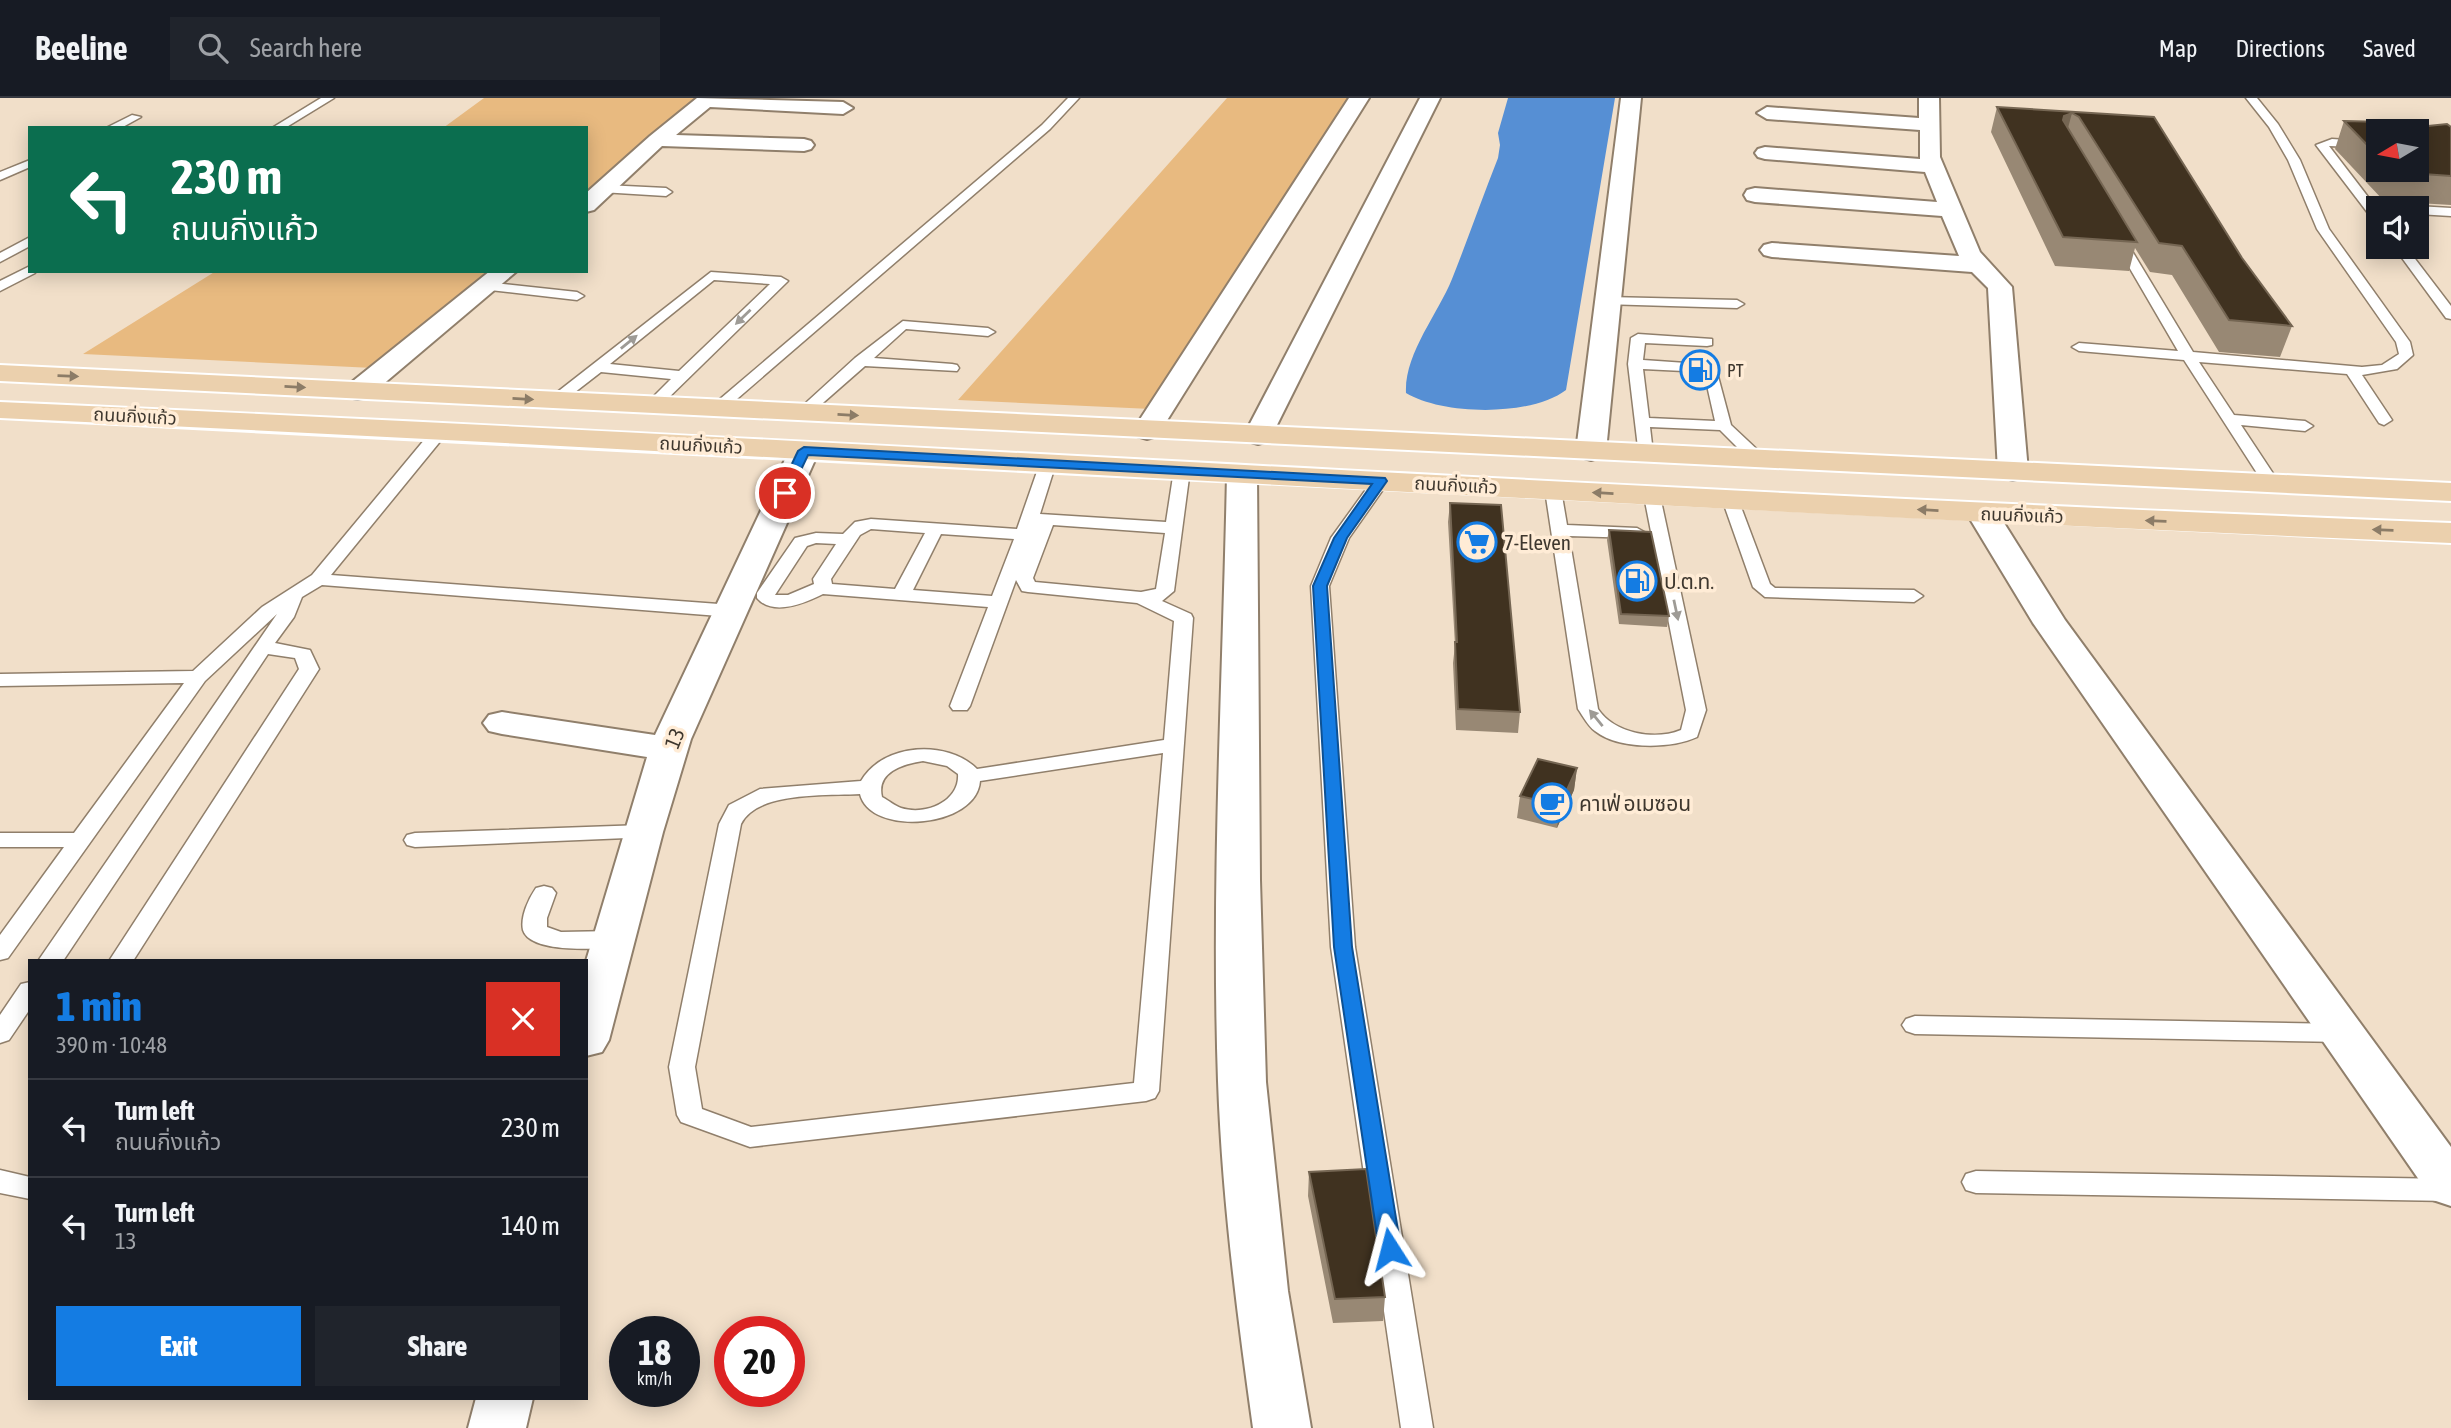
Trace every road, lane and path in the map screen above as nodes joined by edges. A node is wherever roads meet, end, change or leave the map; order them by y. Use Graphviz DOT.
graph roads {
  1 [pos="329,98"];
  2 [pos="1074,98"];
  3 [pos="1359,98"];
  4 [pos="1430,98"];
  5 [pos="1631,98"];
  6 [pos="1929,98"];
  7 [pos="2251,98"];
  8 [pos="707,99"];
  9 [pos="740,103"];
  10 [pos="795,106"];
  11 [pos="843,108"];
  12 [pos="1768,113"];
  13 [pos="136,117"];
  14 [pos="771,124"];
  15 [pos="1930,125"];
  16 [pos="116,126"];
  17 [pos="280,126"];
  18 [pos="822,126"];
  19 [pos="696,127"];
  20 [pos="681,141"];
  21 [pos="748,143"];
  22 [pos="2366,144"];
  23 [pos="804,145"];
  24 [pos="659,148"];
  25 [pos="1765,153"];
  26 [pos="730,162"];
  27 [pos="28,164"];
  28 [pos="1934,166"];
  29 [pos="0,176"];
  30 [pos="605,189"];
  31 [pos="666,192"];
  32 [pos="1755,195"];
  33 [pos="2366,199"];
  34 [pos="588,203"];
  35 [pos="1951,210"];
  36 [pos="2429,211"];
  37 [pos="2451,212"];
  38 [pos="2110,225"];
  39 [pos="28,242"];
  40 [pos="1772,250"];
  41 [pos="0,258"];
  42 [pos="2409,259"];
  43 [pos="1942,262"];
  44 [pos="1979,265"];
  45 [pos="28,271"];
  46 [pos="495,279"];
  47 [pos="1885,281"];
  48 [pos="0,287"];
  49 [pos="577,296"];
  50 [pos="1608,300"];
  51 [pos="1737,304"];
  52 [pos="2451,315"];
  53 [pos="988,332"];
  54 [pos="1707,342"];
  55 [pos="2079,347"];
  56 [pos="2189,357"];
  57 [pos="860,361"];
  58 [pos="1634,364"];
  59 [pos="598,367"];
  60 [pos="952,368"];
  61 [pos="2352,371"];
  62 [pos="0,373"];
  63 [pos="681,376"];
  64 [pos="358,391"];
  65 [pos="556,400"];
  66 [pos="653,405"];
  67 [pos="718,408"];
  68 [pos="0,410"];
  69 [pos="803,413"];
  70 [pos="2231,419"];
  71 [pos="2384,420"];
  72 [pos="1643,422"];
  73 [pos="1724,426"];
  74 [pos="2305,426"];
  75 [pos="441,430"];
  76 [pos="1147,430"];
  77 [pos="1258,435"];
  78 [pos="804,451"];
  79 [pos="1591,451"];
  80 [pos="1645,453"];
  81 [pos="1757,458"];
  82 [pos="1048,463"];
  83 [pos="1182,470"];
  84 [pos="2013,471"];
  85 [pos="1242,474"];
  86 [pos="1381,481"];
  87 [pos="2272,484"];
  88 [pos="1553,490"];
  89 [pos="2451,492"];
  90 [pos="1652,496"];
  91 [pos="1730,499"];
  92 [pos="1983,514"];
  93 [pos="1034,525"];
  94 [pos="936,528"];
  95 [pos="1174,528"];
  96 [pos="1560,530"];
  97 [pos="2451,533"];
  98 [pos="1660,534"];
  99 [pos="849,540"];
  100 [pos="318,579"];
  101 [pos="823,587"];
  102 [pos="294,594"];
  103 [pos="901,595"];
  104 [pos="1914,596"];
  105 [pos="1141,598"];
  106 [pos="999,602"];
  107 [pos="732,611"];
  108 [pos="263,647"];
  109 [pos="198,677"];
  110 [pos="0,680"];
  111 [pos="960,706"];
  112 [pos="502,723"];
  113 [pos="1174,745"];
  114 [pos="669,749"];
  115 [pos="971,776"];
  116 [pos="869,787"];
  117 [pos="643,832"];
  118 [pos="0,840"];
  119 [pos="81,840"];
  120 [pos="415,840"];
  121 [pos="544,893"];
  122 [pos="614,939"];
  123 [pos="0,952"];
  124 [pos="51,959"];
  125 [pos="122,959"];
  126 [pos="28,993"];
  127 [pos="592,993"];
  128 [pos="588,1024"];
  129 [pos="1915,1025"];
  130 [pos="2342,1033"];
  131 [pos="0,1034"];
  132 [pos="0,1181"];
  133 [pos="1976,1182"];
  134 [pos="28,1188"];
  135 [pos="2451,1188"];
  136 [pos="504,1400"];
  137 [pos="497,1428"];
  138 [pos="1282,1428"];
  139 [pos="1418,1428"];
  1 -- 17 [label="lane"];
  2 -- 67 [label="lane"];
  3 -- 76 [label="street"];
  4 -- 77 [label="street"];
  5 -- 50 [label="street"];
  6 -- 15 [label="street"];
  7 -- 61 [label="lane"];
  8 -- 9 [label="street"];
  8 -- 24 [label="street"];
  9 -- 10 [label="street"];
  9 -- 14 [label="street"];
  10 -- 11 [label="street"];
  10 -- 14 [label="street"];
  12 -- 15 [label="street"];
  13 -- 16 [label="lane"];
  14 -- 18 [label="street"];
  14 -- 21 [label="street"];
  15 -- 28 [label="street"];
  19 -- 20 [label="street"];
  20 -- 21 [label="street"];
  20 -- 24 [label="street"];
  21 -- 23 [label="street"];
  21 -- 26 [label="street"];
  22 -- 33 [label="lane"];
  24 -- 30 [label="street"];
  25 -- 28 [label="street"];
  27 -- 29 [label="lane"];
  28 -- 35 [label="street"];
  30 -- 31 [label="lane"];
  30 -- 34 [label="street"];
  32 -- 35 [label="street"];
  35 -- 44 [label="street"];
  36 -- 37 [label="lane"];
  38 -- 56 [label="lane"];
  39 -- 41 [label="lane"];
  40 -- 43 [label="street"];
  42 -- 52 [label="lane"];
  43 -- 44 [label="street"];
  43 -- 47 [label="street"];
  44 -- 84 [label="street"];
  45 -- 48 [label="lane"];
  46 -- 49 [label="lane"];
  46 -- 64 [label="street"];
  50 -- 51 [label="lane"];
  50 -- 79 [label="street"];
  53 -- 57 [label="lane"];
  54 -- 58 [label="lane"];
  55 -- 56 [label="lane"];
  56 -- 61 [label="lane"];
  56 -- 70 [label="lane"];
  57 -- 60 [label="lane"];
  57 -- 69 [label="lane"];
  58 -- 72 [label="lane"];
  58 -- 73 [label="lane"];
  59 -- 63 [label="lane"];
  59 -- 63 [label="lane, one-way"];
  59 -- 65 [label="lane"];
  61 -- 71 [label="lane"];
  62 -- 64 [label="main road, ถนนกิ่งแก้ว, one-way"];
  63 -- 66 [label="lane"];
  64 -- 65 [label="main road, ถนนกิ่งแก้ว, one-way"];
  65 -- 66 [label="main road, ถนนกิ่งแก้ว"];
  66 -- 67 [label="main road, ถนนกิ่งแก้ว"];
  67 -- 69 [label="main road, ถนนกิ่งแก้ว"];
  68 -- 75 [label="main road, ถนนกิ่งแก้ว"];
  69 -- 76 [label="main road, ถนนกิ่งแก้ว, one-way"];
  70 -- 74 [label="lane"];
  70 -- 87 [label="lane"];
  72 -- 73 [label="lane"];
  72 -- 80 [label="lane"];
  73 -- 81 [label="lane"];
  75 -- 78 [label="main road, ถนนกิ่งแก้ว"];
  75 -- 100 [label="lane"];
  76 -- 77 [label="main road, ถนนกิ่งแก้ว"];
  77 -- 79 [label="main road, ถนนกิ่งแก้ว"];
  78 -- 82 [label="main road, ถนนกิ่งแก้ว"];
  78 -- 107 [label="street, 13"];
  79 -- 80 [label="main road, ถนนกิ่งแก้ว"];
  80 -- 81 [label="main road, ถนนกิ่งแก้ว"];
  81 -- 84 [label="main road, ถนนกิ่งแก้ว"];
  82 -- 83 [label="main road, ถนนกิ่งแก้ว"];
  82 -- 93 [label="lane"];
  83 -- 85 [label="main road, ถนนกิ่งแก้ว"];
  83 -- 95 [label="lane"];
  84 -- 87 [label="main road, ถนนกิ่งแก้ว"];
  85 -- 86 [label="main road, ถนนกิ่งแก้ว"];
  85 -- 138 [label="street"];
  86 -- 88 [label="main road, ถนนกิ่งแก้ว"];
  86 -- 139 [label="lane"];
  87 -- 89 [label="main road, ถนนกิ่งแก้ว"];
  90 -- 88 [label="main road, ถนนกิ่งแก้ว, one-way"];
  88 -- 96 [label="lane"];
  90 -- 91 [label="main road, ถนนกิ่งแก้ว"];
  90 -- 98 [label="lane"];
  92 -- 91 [label="main road, ถนนกิ่งแก้ว, one-way"];
  91 -- 104 [label="lane"];
  97 -- 92 [label="main road, ถนนกิ่งแก้ว, one-way"];
  92 -- 130 [label="street"];
  93 -- 94 [label="lane"];
  93 -- 95 [label="lane"];
  93 -- 105 [label="lane"];
  93 -- 106 [label="lane"];
  94 -- 99 [label="lane"];
  94 -- 103 [label="lane"];
  95 -- 105 [label="lane"];
  96 -- 98 [label="lane"];
  98 -- 96 [label="lane, one-way"];
  99 -- 101 [label="lane"];
  99 -- 101 [label="lane"];
  100 -- 102 [label="lane"];
  100 -- 107 [label="lane"];
  101 -- 103 [label="lane"];
  102 -- 108 [label="lane"];
  102 -- 109 [label="lane"];
  103 -- 106 [label="lane"];
  105 -- 113 [label="lane"];
  106 -- 111 [label="lane"];
  107 -- 114 [label="street, 13"];
  108 -- 124 [label="lane"];
  108 -- 125 [label="lane"];
  109 -- 110 [label="lane"];
  109 -- 119 [label="lane"];
  112 -- 114 [label="street"];
  113 -- 115 [label="lane"];
  113 -- 116 [label="lane"];
  114 -- 117 [label="street, 13"];
  115 -- 116 [label="lane"];
  115 -- 116 [label="lane"];
  117 -- 120 [label="lane"];
  117 -- 122 [label="street, 13"];
  118 -- 119 [label="lane"];
  119 -- 123 [label="lane"];
  121 -- 122 [label="lane"];
  122 -- 127 [label="street, 13"];
  126 -- 131 [label="lane"];
  127 -- 128 [label="street, 13"];
  129 -- 130 [label="lane"];
  130 -- 135 [label="street"];
  132 -- 134 [label="lane"];
  133 -- 135 [label="lane"];
  136 -- 137 [label="street"];
}
